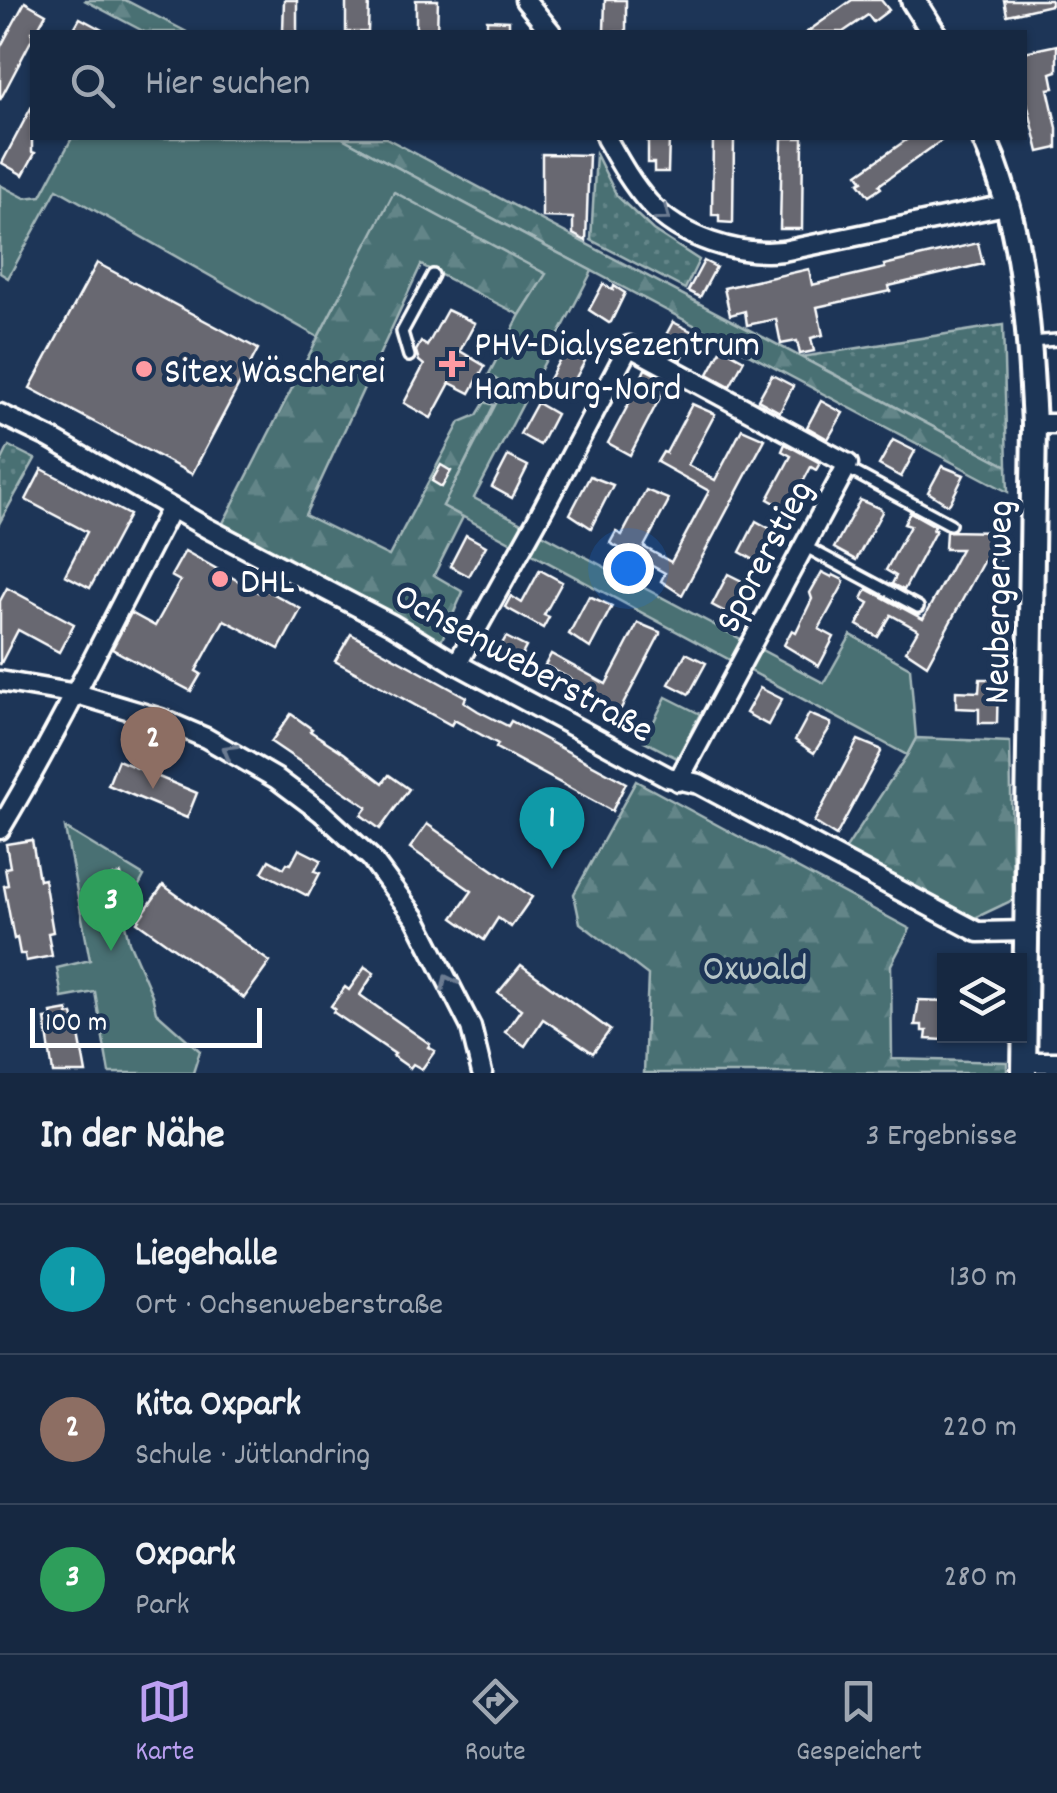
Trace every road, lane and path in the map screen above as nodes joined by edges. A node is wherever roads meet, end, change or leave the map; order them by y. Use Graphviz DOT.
graph roads {
  1 [pos="525,0"];
  2 [pos="913,0"];
  3 [pos="549,30"];
  4 [pos="931,30"];
  5 [pos="607,140"];
  6 [pos="985,140"];
  7 [pos="1006,206"];
  8 [pos="433,275"];
  9 [pos="1057,340"];
  10 [pos="1030,342"];
  11 [pos="409,356"];
  12 [pos="0,414"];
  13 [pos="1045,424"];
  14 [pos="846,468"];
  15 [pos="171,508"];
  16 [pos="950,524"];
  17 [pos="804,546"];
  18 [pos="918,607"];
  19 [pos="457,664"];
  20 [pos="0,682"];
  21 [pos="77,694"];
  22 [pos="678,781"];
  23 [pos="0,829"];
  24 [pos="1028,931"];
  25 [pos="1057,1062"];
  26 [pos="1024,1067"];
  27 [pos="482,1073"];
  1 -- 3 [label="street"];
  2 -- 4 [label="street"];
  5 -- 7 [label="street, one-way"];
  6 -- 7 [label="street, Neubergerweg"];
  7 -- 10 [label="street, Neubergerweg"];
  8 -- 11 [label="lane"];
  9 -- 10 [label="lane"];
  10 -- 13 [label="street, Neubergerweg"];
  12 -- 15 [label="street, Ochsenweberstraße"];
  13 -- 24 [label="street, Neubergerweg"];
  14 -- 16 [label="lane"];
  14 -- 17 [label="street, Sporerstieg"];
  14 -- 19 [label="street, Sporerstieg"];
  15 -- 19 [label="street, Ochsenweberstraße"];
  15 -- 21 [label="street"];
  17 -- 18 [label="lane"];
  17 -- 22 [label="street, Sporerstieg"];
  19 -- 22 [label="street, Ochsenweberstraße"];
  20 -- 21 [label="street"];
  21 -- 23 [label="street"];
  27 -- 21 [label="street, one-way"];
  22 -- 24 [label="street, Ochsenweberstraße"];
  24 -- 26 [label="street, Neubergerweg"];
  25 -- 26 [label="street"];
}
